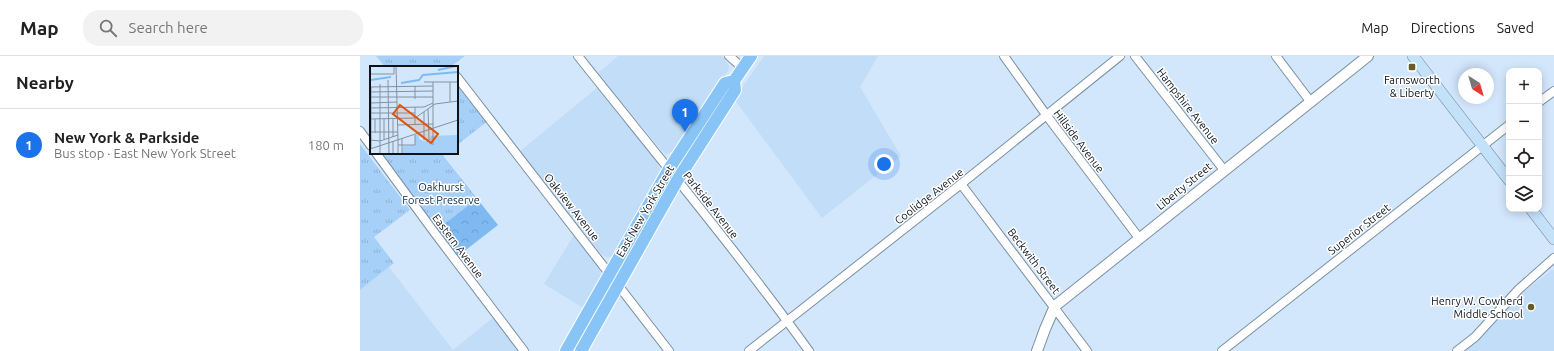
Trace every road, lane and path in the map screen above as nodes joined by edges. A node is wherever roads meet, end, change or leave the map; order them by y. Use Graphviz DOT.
graph roads {
  1 [pos="578,56"];
  2 [pos="729,56"];
  3 [pos="751,56"];
  4 [pos="1004,56"];
  5 [pos="1120,56"];
  6 [pos="1135,56"];
  7 [pos="1276,56"];
  8 [pos="1368,56"];
  9 [pos="1413,56"];
  10 [pos="742,68"];
  11 [pos="458,78"];
  12 [pos="734,81"];
  13 [pos="1554,91"];
  14 [pos="1542,100"];
  15 [pos="1310,101"];
  16 [pos="1047,116"];
  17 [pos="1506,127"];
  18 [pos="360,131"];
  19 [pos="370,145"];
  20 [pos="1482,146"];
  21 [pos="377,154"];
  22 [pos="669,169"];
  23 [pos="1224,170"];
  24 [pos="1506,176"];
  25 [pos="678,179"];
  26 [pos="961,184"];
  27 [pos="1533,212"];
  28 [pos="1139,238"];
  29 [pos="1554,239"];
  30 [pos="1554,258"];
  31 [pos="609,274"];
  32 [pos="618,285"];
  33 [pos="1055,306"];
  34 [pos="788,322"];
  35 [pos="524,351"];
  36 [pos="566,351"];
  37 [pos="581,351"];
  38 [pos="669,351"];
  39 [pos="749,351"];
  40 [pos="809,351"];
  41 [pos="1037,351"];
  42 [pos="1088,351"];
  43 [pos="1222,351"];
  44 [pos="1457,351"];
  1 -- 22 [label="street, Parkside Avenue"];
  2 -- 10 [label="street"];
  3 -- 10 [label="main road, East New York Street"];
  4 -- 16 [label="street, Hillside Avenue"];
  5 -- 16 [label="street, Coolidge Avenue"];
  6 -- 23 [label="street, Hampshire Avenue"];
  7 -- 15 [label="street"];
  8 -- 15 [label="street, Liberty Street"];
  9 -- 20 [label="main road"];
  10 -- 12 [label="main road, East New York Street"];
  11 -- 31 [label="street, Oakview Avenue"];
  12 -- 22 [label="main road, East New York Street"];
  12 -- 25 [label="main road, East New York Street"];
  13 -- 14 [label="street"];
  15 -- 23 [label="street, Liberty Street"];
  16 -- 26 [label="street, Coolidge Avenue"];
  16 -- 28 [label="street, Hillside Avenue"];
  17 -- 20 [label="street, Superior Street"];
  18 -- 19 [label="street"];
  20 -- 24 [label="main road"];
  20 -- 43 [label="street, Superior Street"];
  21 -- 35 [label="street, Eastern Avenue"];
  22 -- 25 [label="street, Parkside Avenue"];
  22 -- 31 [label="main road, East New York Street"];
  23 -- 28 [label="street, Liberty Street"];
  25 -- 32 [label="main road, East New York Street"];
  25 -- 34 [label="street, Parkside Avenue"];
  26 -- 33 [label="street, Beckwith Street"];
  26 -- 34 [label="street, Coolidge Avenue"];
  27 -- 29 [label="main road"];
  28 -- 33 [label="street, Liberty Street"];
  30 -- 44 [label="street"];
  31 -- 32 [label="street, Oakview Avenue"];
  31 -- 36 [label="main road, East New York Street"];
  32 -- 37 [label="main road, East New York Street"];
  32 -- 38 [label="street, Oakview Avenue"];
  33 -- 41 [label="street, Liberty Street"];
  33 -- 42 [label="street, Beckwith Street"];
  34 -- 39 [label="street, Coolidge Avenue"];
  34 -- 40 [label="street, Parkside Avenue"];
}
